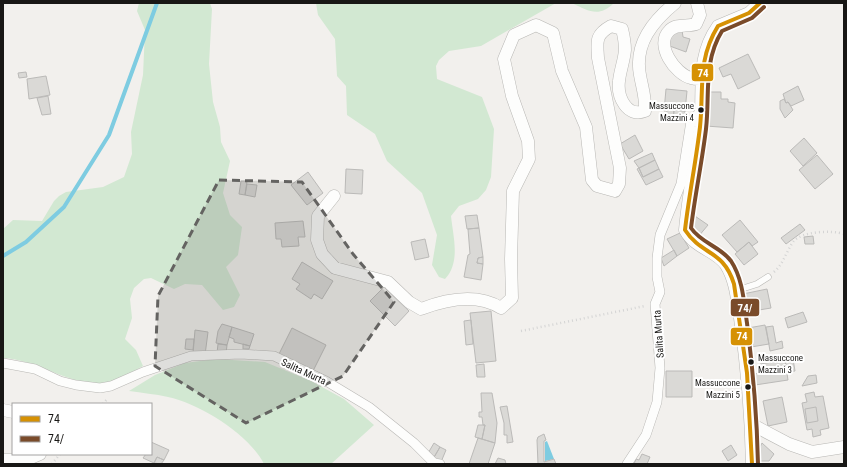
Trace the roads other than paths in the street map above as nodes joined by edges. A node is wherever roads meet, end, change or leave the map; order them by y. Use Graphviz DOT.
graph roads {
  1 [pos="675,3"];
  2 [pos="697,3"];
  3 [pos="760,3"];
  4 [pos="700,79"];
  5 [pos="702,110"];
  6 [pos="334,196"];
  7 [pos="768,277"];
  8 [pos="736,291"];
  9 [pos="3,363"];
  10 [pos="751,424"];
  11 [pos="844,447"];
  12 [pos="38,455"];
  13 [pos="3,460"];
  14 [pos="440,464"];
  15 [pos="627,464"];
  16 [pos="752,464"];
  1 -- 6 [label="street"];
  2 -- 4 [label="street"];
  3 -- 4 [label="street"];
  4 -- 5 [label="street"];
  5 -- 8 [label="street"];
  5 -- 15 [label="street, Salita Murta"];
  7 -- 8 [label="lane"];
  8 -- 10 [label="street"];
  9 -- 14 [label="street, Salita Murta"];
  10 -- 11 [label="street"];
  10 -- 16 [label="street"];
  12 -- 13 [label="street"];
}
